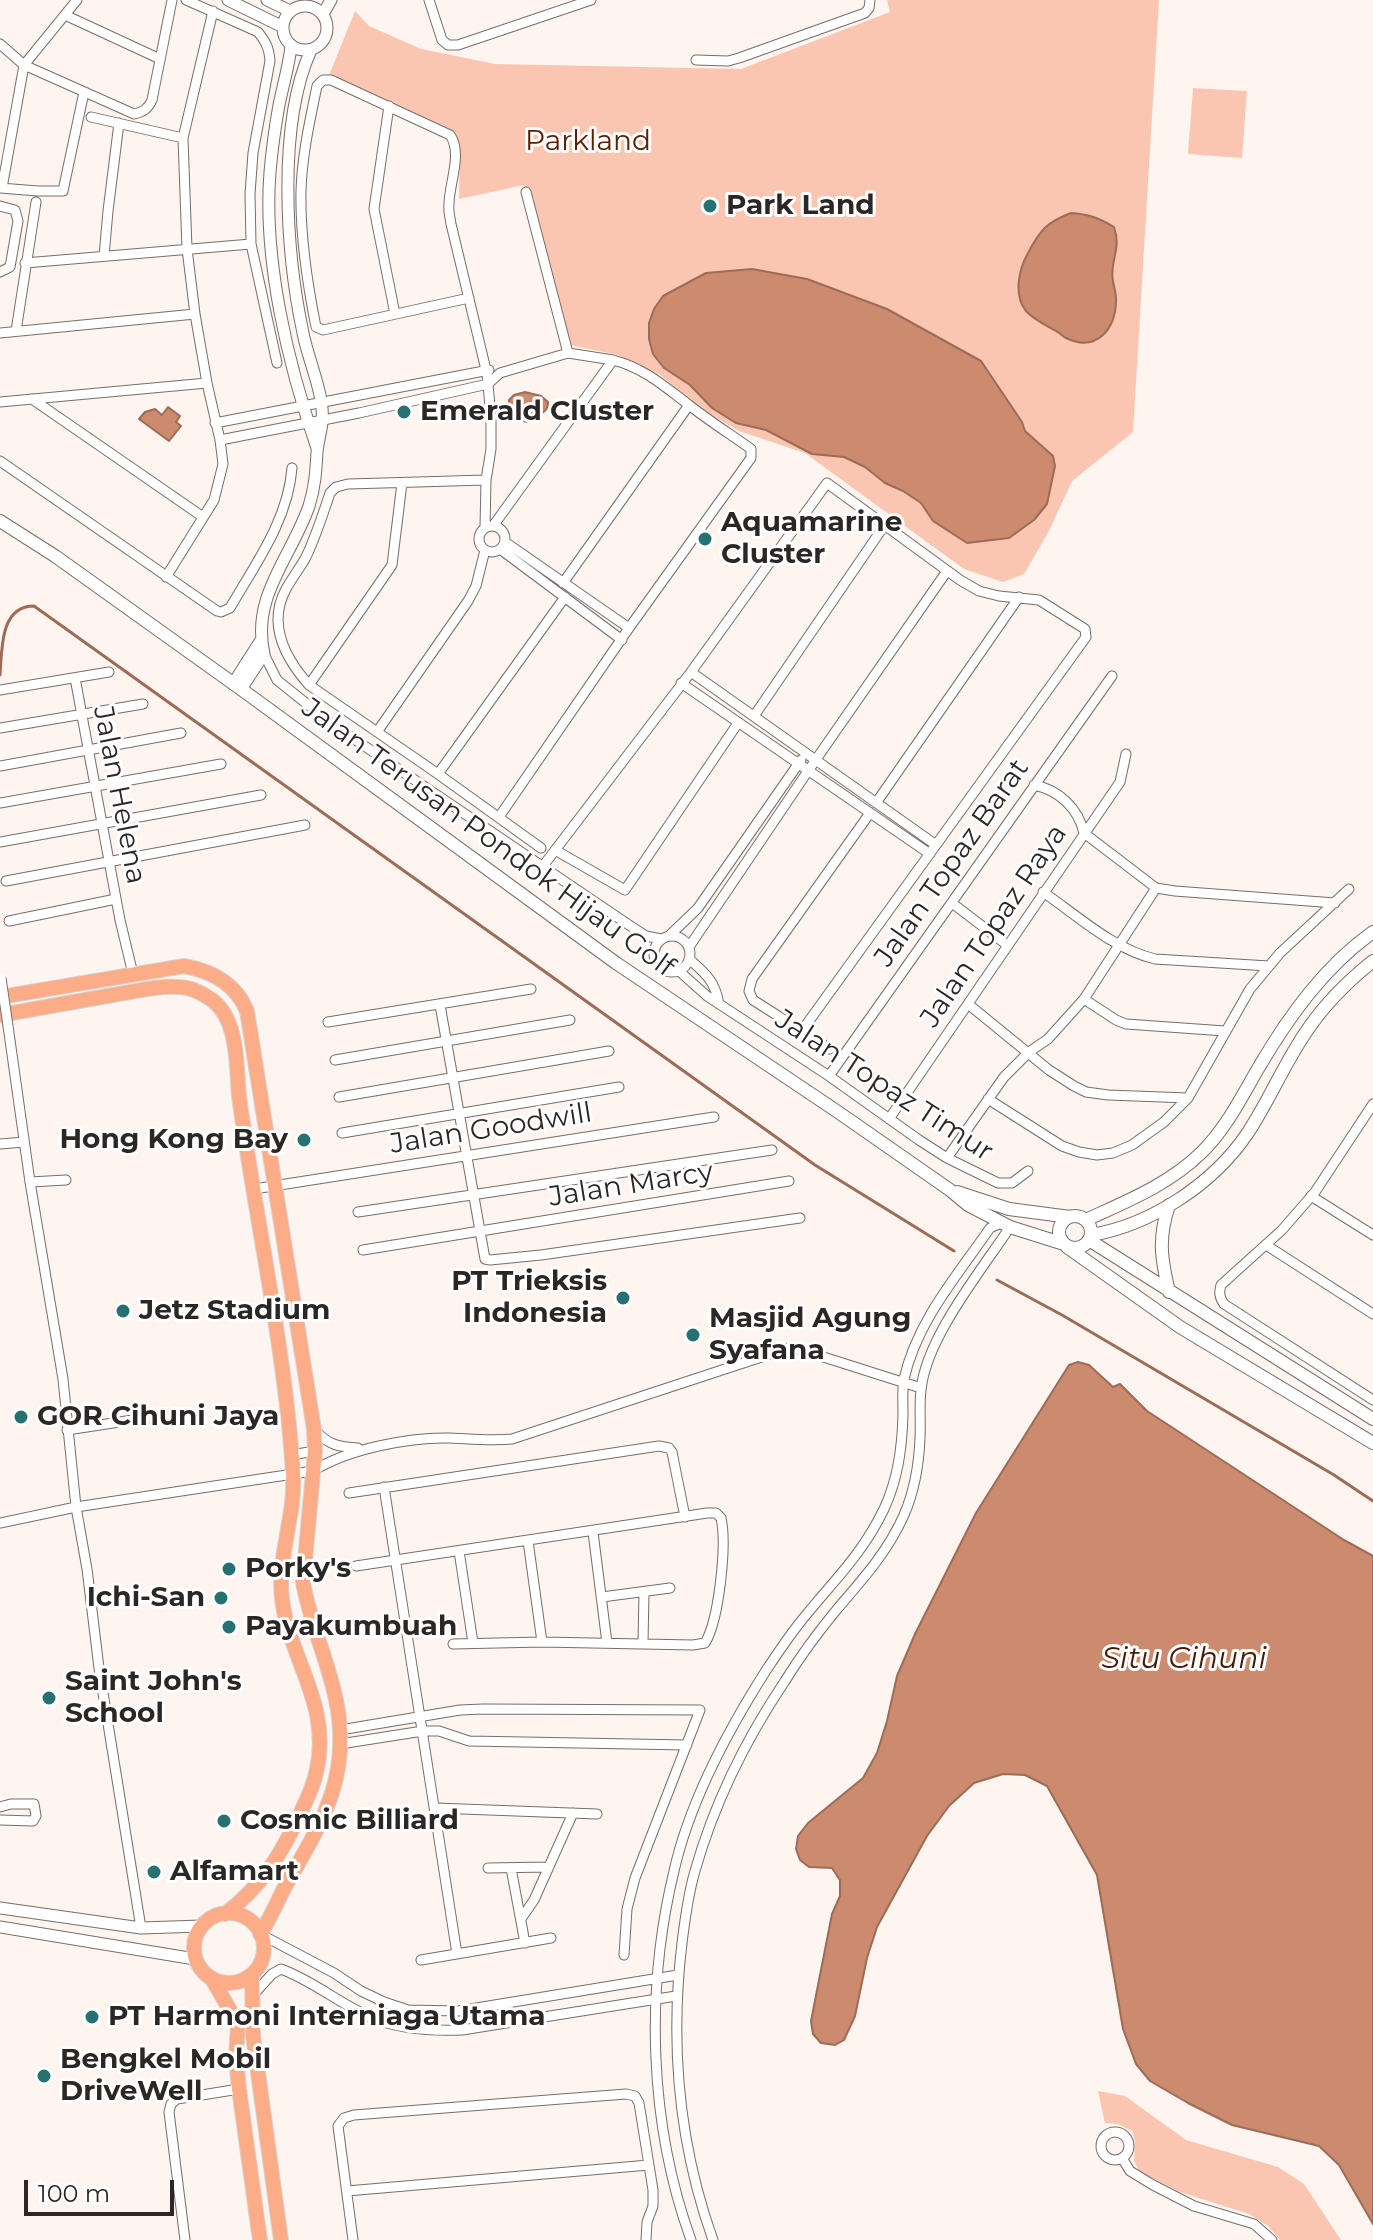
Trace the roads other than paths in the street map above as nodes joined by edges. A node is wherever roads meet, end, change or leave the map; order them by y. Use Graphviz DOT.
graph roads {
  1 [pos="77,0"];
  2 [pos="172,0"];
  3 [pos="186,0"];
  4 [pos="228,0"];
  5 [pos="267,0"];
  6 [pos="331,0"];
  7 [pos="429,0"];
  8 [pos="591,0"];
  9 [pos="870,0"];
  10 [pos="308,3"];
  11 [pos="213,11"];
  12 [pos="290,11"];
  13 [pos="323,14"];
  14 [pos="65,15"];
  15 [pos="283,27"];
  16 [pos="0,44"];
  17 [pos="291,46"];
  18 [pos="311,50"];
  19 [pos="160,59"];
  20 [pos="696,60"];
  21 [pos="24,65"];
  22 [pos="84,92"];
  23 [pos="389,106"];
  24 [pos="91,117"];
  25 [pos="119,123"];
  26 [pos="183,138"];
  27 [pos="1,188"];
  28 [pos="526,192"];
  29 [pos="36,202"];
  30 [pos="0,206"];
  31 [pos="251,244"];
  32 [pos="187,249"];
  33 [pos="104,256"];
  34 [pos="25,263"];
  35 [pos="1,272"];
  36 [pos="469,298"];
  37 [pos="195,314"];
  38 [pos="395,314"];
  39 [pos="16,331"];
  40 [pos="0,333"];
  41 [pos="568,353"];
  42 [pos="613,360"];
  43 [pos="277,363"];
  44 [pos="486,370"];
  45 [pos="500,373"];
  46 [pos="207,383"];
  47 [pos="488,384"];
  48 [pos="32,399"];
  49 [pos="0,402"];
  50 [pos="321,404"];
  51 [pos="689,405"];
  52 [pos="304,407"];
  53 [pos="322,419"];
  54 [pos="308,422"];
  55 [pos="215,423"];
  56 [pos="220,440"];
  57 [pos="317,449"];
  58 [pos="0,461"];
  59 [pos="292,468"];
  60 [pos="486,480"];
  61 [pos="402,483"];
  62 [pos="203,517"];
  63 [pos="0,521"];
  64 [pos="884,526"];
  65 [pos="489,527"];
  66 [pos="502,545"];
  67 [pos="485,550"];
  68 [pos="947,571"];
  69 [pos="166,577"];
  70 [pos="563,583"];
  71 [pos="565,597"];
  72 [pos="1019,597"];
  73 [pos="629,628"];
  74 [pos="261,640"];
  75 [pos="622,640"];
  76 [pos="264,654"];
  77 [pos="109,672"];
  78 [pos="691,672"];
  79 [pos="1112,676"];
  80 [pos="75,678"];
  81 [pos="681,683"];
  82 [pos="309,685"];
  83 [pos="237,687"];
  84 [pos="0,690"];
  85 [pos="143,704"];
  86 [pos="82,714"];
  87 [pos="754,716"];
  88 [pos="738,723"];
  89 [pos="0,728"];
  90 [pos="377,732"];
  91 [pos="181,733"];
  92 [pos="88,750"];
  93 [pos="806,753"];
  94 [pos="1126,754"];
  95 [pos="816,760"];
  96 [pos="221,764"];
  97 [pos="799,764"];
  98 [pos="0,766"];
  99 [pos="808,771"];
  100 [pos="438,774"];
  101 [pos="1034,785"];
  102 [pos="95,786"];
  103 [pos="261,795"];
  104 [pos="0,803"];
  105 [pos="876,803"];
  106 [pos="870,813"];
  107 [pos="499,817"];
  108 [pos="102,824"];
  109 [pos="305,825"];
  110 [pos="1084,833"];
  111 [pos="0,842"];
  112 [pos="541,848"];
  113 [pos="933,849"];
  114 [pos="555,850"];
  115 [pos="109,861"];
  116 [pos="543,866"];
  117 [pos="6,881"];
  118 [pos="1156,888"];
  119 [pos="1349,889"];
  120 [pos="1043,892"];
  121 [pos="116,899"];
  122 [pos="952,903"];
  123 [pos="1335,903"];
  124 [pos="9,921"];
  125 [pos="1373,932"];
  126 [pos="646,936"];
  127 [pos="665,938"];
  128 [pos="1007,945"];
  129 [pos="1119,945"];
  130 [pos="689,947"];
  131 [pos="655,948"];
  132 [pos="689,959"];
  133 [pos="1373,961"];
  134 [pos="1269,966"];
  135 [pos="679,971"];
  136 [pos="133,974"];
  137 [pos="0,975"];
  138 [pos="531,989"];
  139 [pos="0,997"];
  140 [pos="1084,999"];
  141 [pos="719,1004"];
  142 [pos="968,1004"];
  143 [pos="440,1005"];
  144 [pos="4,1020"];
  145 [pos="570,1020"];
  146 [pos="328,1022"];
  147 [pos="1225,1031"];
  148 [pos="801,1032"];
  149 [pos="446,1041"];
  150 [pos="830,1049"];
  151 [pos="609,1051"];
  152 [pos="1029,1052"];
  153 [pos="335,1060"];
  154 [pos="829,1076"];
  155 [pos="453,1078"];
  156 [pos="619,1087"];
  157 [pos="339,1097"];
  158 [pos="1188,1098"];
  159 [pos="988,1099"];
  160 [pos="1373,1104"];
  161 [pos="459,1113"];
  162 [pos="714,1117"];
  163 [pos="889,1119"];
  164 [pos="342,1133"];
  165 [pos="24,1142"];
  166 [pos="0,1144"];
  167 [pos="772,1150"];
  168 [pos="466,1155"];
  169 [pos="947,1158"];
  170 [pos="1028,1171"];
  171 [pos="66,1180"];
  172 [pos="789,1181"];
  173 [pos="30,1182"];
  174 [pos="275,1186"];
  175 [pos="254,1189"];
  176 [pos="950,1190"];
  177 [pos="473,1196"];
  178 [pos="1311,1196"];
  179 [pos="1169,1205"];
  180 [pos="358,1212"];
  181 [pos="1027,1212"];
  182 [pos="1070,1217"];
  183 [pos="800,1218"];
  184 [pos="1091,1218"];
  185 [pos="1005,1225"];
  186 [pos="480,1232"];
  187 [pos="1105,1233"];
  188 [pos="1373,1235"];
  189 [pos="1090,1238"];
  190 [pos="1066,1245"];
  191 [pos="1266,1245"];
  192 [pos="363,1250"];
  193 [pos="1109,1252"];
  194 [pos="1094,1266"];
  195 [pos="1169,1292"];
  196 [pos="294,1306"];
  197 [pos="273,1310"];
  198 [pos="1373,1314"];
  199 [pos="903,1383"];
  200 [pos="921,1388"];
  201 [pos="1373,1400"];
  202 [pos="159,1416"];
  203 [pos="1373,1419"];
  204 [pos="314,1429"];
  205 [pos="67,1430"];
  206 [pos="1373,1443"];
  207 [pos="366,1449"];
  208 [pos="315,1451"];
  209 [pos="291,1455"];
  210 [pos="313,1471"];
  211 [pos="293,1473"];
  212 [pos="384,1487"];
  213 [pos="349,1493"];
  214 [pos="76,1507"];
  215 [pos="685,1517"];
  216 [pos="0,1523"];
  217 [pos="875,1527"];
  218 [pos="593,1532"];
  219 [pos="892,1538"];
  220 [pos="528,1541"];
  221 [pos="459,1551"];
  222 [pos="396,1560"];
  223 [pos="356,1566"];
  224 [pos="670,1588"];
  225 [pos="644,1592"];
  226 [pos="602,1597"];
  227 [pos="542,1642"];
  228 [pos="473,1643"];
  229 [pos="607,1643"];
  230 [pos="643,1643"];
  231 [pos="453,1644"];
  232 [pos="774,1659"];
  233 [pos="792,1670"];
  234 [pos="421,1717"];
  235 [pos="423,1731"];
  236 [pos="729,1736"];
  237 [pos="340,1737"];
  238 [pos="687,1745"];
  239 [pos="747,1746"];
  240 [pos="0,1807"];
  241 [pos="435,1808"];
  242 [pos="573,1813"];
  243 [pos="597,1814"];
  244 [pos="0,1820"];
  245 [pos="549,1867"];
  246 [pos="488,1868"];
  247 [pos="511,1868"];
  248 [pos="0,1908"];
  249 [pos="15,1909"];
  250 [pos="225,1914"];
  251 [pos="521,1919"];
  252 [pos="202,1926"];
  253 [pos="6,1928"];
  254 [pos="141,1928"];
  255 [pos="260,1934"];
  256 [pos="551,1938"];
  257 [pos="525,1943"];
  258 [pos="457,1954"];
  259 [pos="624,1955"];
  260 [pos="195,1959"];
  261 [pos="421,1960"];
  262 [pos="252,1974"];
  263 [pos="678,1975"];
  264 [pos="657,1978"];
  265 [pos="212,1979"];
  266 [pos="253,1995"];
  267 [pos="676,1996"];
  268 [pos="655,1999"];
  269 [pos="483,2007"];
  270 [pos="486,2026"];
  271 [pos="239,2089"];
  272 [pos="679,2091"];
  273 [pos="659,2093"];
  274 [pos="1122,2158"];
  275 [pos="649,2165"];
  276 [pos="347,2191"];
  277 [pos="277,2212"];
  278 [pos="257,2215"];
  279 [pos="185,2240"];
  280 [pos="260,2240"];
  281 [pos="281,2240"];
  282 [pos="353,2240"];
  283 [pos="646,2240"];
  284 [pos="691,2240"];
  285 [pos="713,2240"];
  286 [pos="1272,2240"];
  1 -- 14 [label="street"];
  2 -- 19 [label="street"];
  3 -- 11 [label="street"];
  4 -- 15 [label="street"];
  5 -- 12 [label="street"];
  6 -- 13 [label="street"];
  7 -- 8 [label="street"];
  9 -- 20 [label="street"];
  10 -- 12 [label="street"];
  10 -- 13 [label="street"];
  11 -- 26 [label="street"];
  11 -- 31 [label="street"];
  12 -- 15 [label="street"];
  13 -- 18 [label="street"];
  14 -- 19 [label="street"];
  14 -- 21 [label="street"];
  15 -- 17 [label="street"];
  16 -- 21 [label="street"];
  17 -- 18 [label="street"];
  17 -- 52 [label="street"];
  18 -- 50 [label="street"];
  19 -- 22 [label="street"];
  21 -- 22 [label="street"];
  21 -- 27 [label="street"];
  22 -- 27 [label="street"];
  23 -- 36 [label="street"];
  23 -- 38 [label="street"];
  23 -- 38 [label="street"];
  24 -- 25 [label="street"];
  25 -- 26 [label="street"];
  25 -- 33 [label="street"];
  26 -- 32 [label="street"];
  28 -- 41 [label="street"];
  29 -- 34 [label="street"];
  30 -- 35 [label="street"];
  31 -- 32 [label="street"];
  31 -- 43 [label="street"];
  32 -- 33 [label="street"];
  32 -- 37 [label="street"];
  33 -- 34 [label="street"];
  34 -- 39 [label="street"];
  36 -- 38 [label="street"];
  36 -- 44 [label="street"];
  37 -- 39 [label="street"];
  37 -- 46 [label="street"];
  39 -- 40 [label="street"];
  41 -- 42 [label="street"];
  41 -- 45 [label="street"];
  42 -- 51 [label="street"];
  42 -- 65 [label="street"];
  44 -- 45 [label="street"];
  44 -- 47 [label="street"];
  44 -- 50 [label="street"];
  45 -- 47 [label="street"];
  46 -- 48 [label="street"];
  46 -- 55 [label="street"];
  47 -- 53 [label="street"];
  47 -- 60 [label="street"];
  48 -- 49 [label="street"];
  48 -- 62 [label="street"];
  50 -- 52 [label="street"];
  50 -- 53 [label="street"];
  51 -- 70 [label="street"];
  51 -- 73 [label="street"];
  52 -- 54 [label="street"];
  52 -- 55 [label="street"];
  53 -- 54 [label="street"];
  53 -- 57 [label="street"];
  54 -- 56 [label="street"];
  54 -- 57 [label="street"];
  55 -- 56 [label="street"];
  56 -- 62 [label="street"];
  57 -- 74 [label="street"];
  58 -- 69 [label="street"];
  59 -- 69 [label="street"];
  60 -- 61 [label="street"];
  60 -- 65 [label="street"];
  61 -- 82 [label="street"];
  61 -- 82 [label="street"];
  62 -- 69 [label="street"];
  63 -- 83 [label="main road, Jalan Terusan Pondok Hijau Golf"];
  64 -- 68 [label="street"];
  64 -- 78 [label="street"];
  64 -- 87 [label="street"];
  65 -- 66 [label="street"];
  65 -- 67 [label="street"];
  66 -- 67 [label="street"];
  66 -- 70 [label="street"];
  66 -- 71 [label="street"];
  67 -- 90 [label="street"];
  68 -- 72 [label="street"];
  68 -- 95 [label="street"];
  70 -- 73 [label="street"];
  71 -- 75 [label="street"];
  71 -- 100 [label="street"];
  72 -- 105 [label="street"];
  72 -- 113 [label="street"];
  73 -- 75 [label="street"];
  74 -- 76 [label="street"];
  74 -- 83 [label="street"];
  75 -- 107 [label="street"];
  76 -- 83 [label="street"];
  76 -- 116 [label="street"];
  77 -- 80 [label="street"];
  78 -- 81 [label="street"];
  78 -- 87 [label="street"];
  79 -- 101 [label="street, Jalan Topaz Barat"];
  80 -- 84 [label="street"];
  80 -- 86 [label="street, Jalan Helena"];
  81 -- 88 [label="street"];
  81 -- 114 [label="street"];
  82 -- 90 [label="street"];
  83 -- 176 [label="main road, Jalan Terusan Pondok Hijau Golf"];
  85 -- 86 [label="street"];
  86 -- 89 [label="street"];
  86 -- 92 [label="street, Jalan Helena"];
  87 -- 93 [label="street"];
  88 -- 97 [label="street"];
  88 -- 114 [label="street"];
  90 -- 100 [label="street"];
  91 -- 92 [label="street"];
  92 -- 98 [label="street"];
  92 -- 102 [label="street, Jalan Helena"];
  93 -- 95 [label="street"];
  93 -- 97 [label="street"];
  94 -- 110 [label="street, Jalan Topaz Raya"];
  95 -- 99 [label="street"];
  95 -- 105 [label="street"];
  96 -- 102 [label="street"];
  97 -- 99 [label="street"];
  97 -- 127 [label="street"];
  99 -- 106 [label="street"];
  99 -- 130 [label="street"];
  100 -- 107 [label="street"];
  101 -- 110 [label="street"];
  101 -- 122 [label="street, Jalan Topaz Barat"];
  102 -- 104 [label="street"];
  102 -- 108 [label="street, Jalan Helena"];
  103 -- 108 [label="street"];
  105 -- 113 [label="street"];
  106 -- 113 [label="street"];
  106 -- 148 [label="street"];
  107 -- 112 [label="street"];
  108 -- 111 [label="street"];
  108 -- 115 [label="street, Jalan Helena"];
  109 -- 115 [label="street"];
  110 -- 118 [label="street"];
  110 -- 120 [label="street, Jalan Topaz Raya"];
  113 -- 148 [label="street"];
  114 -- 116 [label="street"];
  115 -- 117 [label="street"];
  115 -- 121 [label="street, Jalan Helena"];
  116 -- 126 [label="street"];
  118 -- 123 [label="street"];
  118 -- 129 [label="street"];
  119 -- 123 [label="street"];
  120 -- 128 [label="street, Jalan Topaz Raya"];
  120 -- 129 [label="street"];
  121 -- 124 [label="street"];
  121 -- 136 [label="street, Jalan Helena"];
  122 -- 128 [label="street"];
  122 -- 154 [label="street, Jalan Topaz Barat"];
  123 -- 134 [label="street"];
  125 -- 184 [label="main road"];
  126 -- 127 [label="street"];
  126 -- 131 [label="street"];
  127 -- 130 [label="street"];
  127 -- 131 [label="street"];
  128 -- 142 [label="street, Jalan Topaz Raya"];
  129 -- 134 [label="street"];
  129 -- 140 [label="street"];
  130 -- 132 [label="street"];
  131 -- 135 [label="street"];
  132 -- 135 [label="street"];
  132 -- 141 [label="street, Jalan Topaz Timur"];
  133 -- 179 [label="main road"];
  134 -- 147 [label="street"];
  135 -- 141 [label="street, Jalan Topaz Timur"];
  136 -- 139 [label="main road"];
  136 -- 174 [label="main road"];
  137 -- 144 [label="street, bridge"];
  138 -- 143 [label="street"];
  140 -- 147 [label="street"];
  140 -- 152 [label="street"];
  141 -- 154 [label="street, Jalan Topaz Timur"];
  142 -- 152 [label="street"];
  142 -- 163 [label="street, Jalan Topaz Raya"];
  143 -- 146 [label="street"];
  143 -- 149 [label="street"];
  144 -- 165 [label="street"];
  144 -- 175 [label="main road"];
  145 -- 149 [label="street"];
  147 -- 158 [label="street"];
  148 -- 150 [label="street"];
  149 -- 153 [label="street"];
  149 -- 155 [label="street"];
  151 -- 155 [label="street"];
  152 -- 158 [label="street"];
  152 -- 159 [label="street"];
  154 -- 163 [label="street, Jalan Topaz Timur"];
  155 -- 157 [label="street"];
  155 -- 161 [label="street"];
  156 -- 161 [label="street"];
  158 -- 159 [label="street"];
  159 -- 169 [label="street"];
  160 -- 178 [label="street"];
  161 -- 164 [label="street"];
  161 -- 168 [label="street"];
  162 -- 168 [label="street, Jalan Goodwill"];
  163 -- 169 [label="street, Jalan Topaz Timur"];
  165 -- 166 [label="street"];
  165 -- 173 [label="street"];
  167 -- 177 [label="street"];
  168 -- 174 [label="street, Jalan Goodwill"];
  168 -- 177 [label="street"];
  169 -- 170 [label="street, Jalan Topaz Timur"];
  171 -- 173 [label="street"];
  172 -- 186 [label="street, Jalan Marcy"];
  173 -- 205 [label="street"];
  174 -- 175 [label="street, Jalan Goodwill"];
  174 -- 196 [label="main road"];
  175 -- 197 [label="main road"];
  176 -- 181 [label="main road, Jalan Terusan Pondok Hijau Golf"];
  176 -- 185 [label="main road, Jalan Terusan Pondok Hijau Golf"];
  177 -- 180 [label="street"];
  177 -- 186 [label="street"];
  178 -- 188 [label="street"];
  178 -- 191 [label="street"];
  179 -- 187 [label="main road"];
  179 -- 195 [label="main road"];
  181 -- 182 [label="main road, Jalan Terusan Pondok Hijau Golf"];
  181 -- 185 [label="main road"];
  182 -- 184 [label="main road"];
  182 -- 190 [label="main road"];
  183 -- 186 [label="street"];
  184 -- 187 [label="main road"];
  184 -- 189 [label="main road"];
  185 -- 190 [label="main road, Jalan Terusan Pondok Hijau Golf"];
  185 -- 199 [label="street"];
  185 -- 200 [label="street"];
  186 -- 192 [label="street, Jalan Marcy"];
  187 -- 189 [label="main road"];
  189 -- 190 [label="main road"];
  189 -- 193 [label="main road"];
  190 -- 194 [label="main road, Jalan Terusan Pondok Hijau Golf"];
  191 -- 198 [label="street"];
  191 -- 201 [label="street"];
  193 -- 194 [label="main road"];
  193 -- 195 [label="main road"];
  194 -- 206 [label="main road, Jalan Terusan Pondok Hijau Golf"];
  195 -- 203 [label="main road"];
  196 -- 197 [label="main road"];
  196 -- 204 [label="main road"];
  197 -- 209 [label="main road"];
  199 -- 200 [label="street"];
  199 -- 207 [label="street"];
  199 -- 217 [label="street"];
  200 -- 219 [label="street"];
  202 -- 205 [label="street"];
  204 -- 207 [label="street"];
  204 -- 208 [label="main road"];
  205 -- 214 [label="street"];
  207 -- 210 [label="street"];
  208 -- 209 [label="street"];
  208 -- 210 [label="main road"];
  209 -- 211 [label="main road"];
  210 -- 211 [label="street"];
  210 -- 237 [label="main road"];
  211 -- 214 [label="street"];
  211 -- 250 [label="main road"];
  212 -- 213 [label="street"];
  212 -- 215 [label="street"];
  212 -- 222 [label="street"];
  214 -- 216 [label="street"];
  214 -- 254 [label="street"];
  215 -- 218 [label="street"];
  215 -- 230 [label="street"];
  217 -- 219 [label="street"];
  217 -- 232 [label="street"];
  218 -- 220 [label="street"];
  218 -- 226 [label="street"];
  219 -- 233 [label="street"];
  220 -- 221 [label="street"];
  220 -- 227 [label="street"];
  221 -- 222 [label="street"];
  221 -- 228 [label="street"];
  222 -- 223 [label="street"];
  222 -- 234 [label="street"];
  224 -- 225 [label="street"];
  225 -- 226 [label="street"];
  225 -- 230 [label="street"];
  226 -- 229 [label="street"];
  227 -- 228 [label="street"];
  227 -- 229 [label="street"];
  228 -- 231 [label="street"];
  229 -- 230 [label="street"];
  232 -- 233 [label="street"];
  232 -- 236 [label="street"];
  233 -- 239 [label="street"];
  234 -- 235 [label="street"];
  234 -- 237 [label="street"];
  234 -- 238 [label="street"];
  235 -- 237 [label="street"];
  235 -- 238 [label="street"];
  235 -- 241 [label="street"];
  236 -- 239 [label="street"];
  236 -- 264 [label="street"];
  237 -- 255 [label="main road"];
  238 -- 259 [label="street"];
  239 -- 263 [label="street"];
  240 -- 244 [label="street"];
  241 -- 242 [label="street"];
  241 -- 258 [label="street"];
  242 -- 243 [label="street"];
  242 -- 245 [label="street"];
  245 -- 247 [label="street"];
  245 -- 251 [label="street"];
  246 -- 247 [label="street"];
  247 -- 251 [label="street"];
  248 -- 249 [label="street"];
  249 -- 253 [label="street"];
  249 -- 254 [label="street"];
  250 -- 252 [label="main road"];
  250 -- 255 [label="main road"];
  251 -- 257 [label="street"];
  252 -- 254 [label="street"];
  252 -- 260 [label="main road"];
  253 -- 260 [label="street"];
  255 -- 262 [label="main road"];
  255 -- 269 [label="street"];
  256 -- 257 [label="street"];
  257 -- 258 [label="street"];
  258 -- 261 [label="street"];
  260 -- 265 [label="main road"];
  262 -- 265 [label="main road"];
  262 -- 266 [label="main road"];
  263 -- 264 [label="street"];
  263 -- 267 [label="street"];
  264 -- 268 [label="street"];
  264 -- 269 [label="street"];
  265 -- 271 [label="main road"];
  266 -- 270 [label="street"];
  266 -- 277 [label="main road"];
  267 -- 268 [label="street"];
  267 -- 272 [label="street"];
  268 -- 270 [label="street"];
  268 -- 273 [label="street"];
  269 -- 270 [label="street"];
  271 -- 278 [label="main road"];
  271 -- 279 [label="street"];
  272 -- 273 [label="street"];
  272 -- 285 [label="street"];
  273 -- 284 [label="street"];
  274 -- 286 [label="street"];
  275 -- 276 [label="street"];
  275 -- 276 [label="street"];
  275 -- 283 [label="street"];
  276 -- 282 [label="street"];
  277 -- 278 [label="main road"];
  277 -- 281 [label="main road"];
  278 -- 280 [label="main road"];
}
